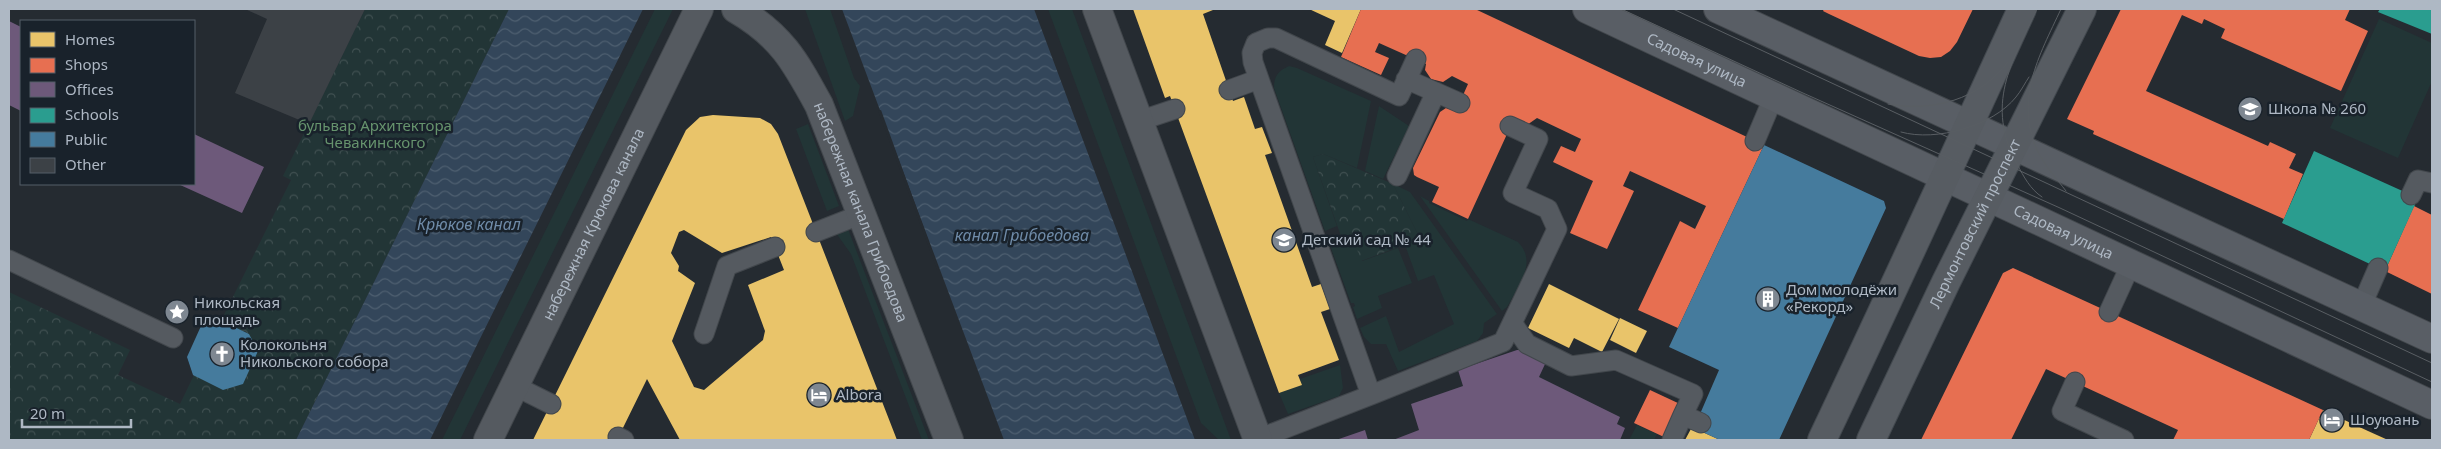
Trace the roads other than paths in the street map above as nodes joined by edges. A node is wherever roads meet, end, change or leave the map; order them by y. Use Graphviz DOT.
graph roads {
  1 [pos="699,9"];
  2 [pos="736,9"];
  3 [pos="1097,9"];
  4 [pos="1587,9"];
  5 [pos="1718,9"];
  6 [pos="2022,9"];
  7 [pos="2082,9"];
  8 [pos="1416,59"];
  9 [pos="1259,79"];
  10 [pos="1406,79"];
  11 [pos="1229,90"];
  12 [pos="1436,92"];
  13 [pos="1774,96"];
  14 [pos="1460,103"];
  15 [pos="1175,109"];
  16 [pos="1139,121"];
  17 [pos="1967,124"];
  18 [pos="1510,126"];
  19 [pos="1755,141"];
  20 [pos="2014,147"];
  21 [pos="1397,176"];
  22 [pos="1945,177"];
  23 [pos="2432,183"];
  24 [pos="2411,194"];
  25 [pos="1989,198"];
  26 [pos="862,214"];
  27 [pos="816,232"];
  28 [pos="775,247"];
  29 [pos="9,260"];
  30 [pos="2131,264"];
  31 [pos="2378,268"];
  32 [pos="2362,307"];
  33 [pos="2109,312"];
  34 [pos="1513,324"];
  35 [pos="704,334"];
  36 [pos="173,338"];
  37 [pos="2432,339"];
  38 [pos="2075,382"];
  39 [pos="515,386"];
  40 [pos="1372,395"];
  41 [pos="551,404"];
  42 [pos="2432,405"];
  43 [pos="1683,415"];
  44 [pos="1701,423"];
  45 [pos="488,440"];
  46 [pos="949,440"];
  47 [pos="1258,440"];
  48 [pos="1672,440"];
  49 [pos="1822,440"];
  50 [pos="1871,440"];
  51 [pos="2124,440"];
  1 -- 39 [label="street, набережная Крюкова канала"];
  2 -- 26 [label="street, набережная канала Грибоедова"];
  3 -- 16 [label="street"];
  4 -- 13 [label="street, Садовая улица"];
  5 -- 17 [label="street"];
  6 -- 17 [label="main road"];
  7 -- 20 [label="main road, Лермонтовский проспект"];
  8 -- 10 [label="lane"];
  9 -- 10 [label="lane"];
  9 -- 11 [label="lane"];
  9 -- 40 [label="lane"];
  10 -- 12 [label="lane"];
  12 -- 14 [label="lane"];
  12 -- 21 [label="lane"];
  13 -- 19 [label="lane"];
  13 -- 22 [label="street, Садовая улица"];
  15 -- 16 [label="lane"];
  16 -- 47 [label="street"];
  17 -- 20 [label="street"];
  17 -- 22 [label="main road"];
  18 -- 34 [label="lane"];
  20 -- 25 [label="main road, Лермонтовский проспект"];
  20 -- 32 [label="street"];
  22 -- 25 [label="street, Садовая улица"];
  22 -- 49 [label="main road"];
  23 -- 24 [label="lane"];
  25 -- 30 [label="street, Садовая улица"];
  25 -- 50 [label="main road, Лермонтовский проспект"];
  26 -- 27 [label="lane"];
  26 -- 46 [label="street, набережная канала Грибоедова"];
  28 -- 35 [label="lane"];
  29 -- 36 [label="lane"];
  30 -- 33 [label="lane"];
  30 -- 42 [label="street, Садовая улица"];
  31 -- 32 [label="lane"];
  32 -- 37 [label="street"];
  34 -- 40 [label="lane"];
  34 -- 43 [label="lane"];
  38 -- 51 [label="lane"];
  39 -- 41 [label="lane"];
  39 -- 45 [label="street, набережная Крюкова канала"];
  40 -- 47 [label="lane"];
  43 -- 44 [label="lane"];
  43 -- 48 [label="lane"];
}
